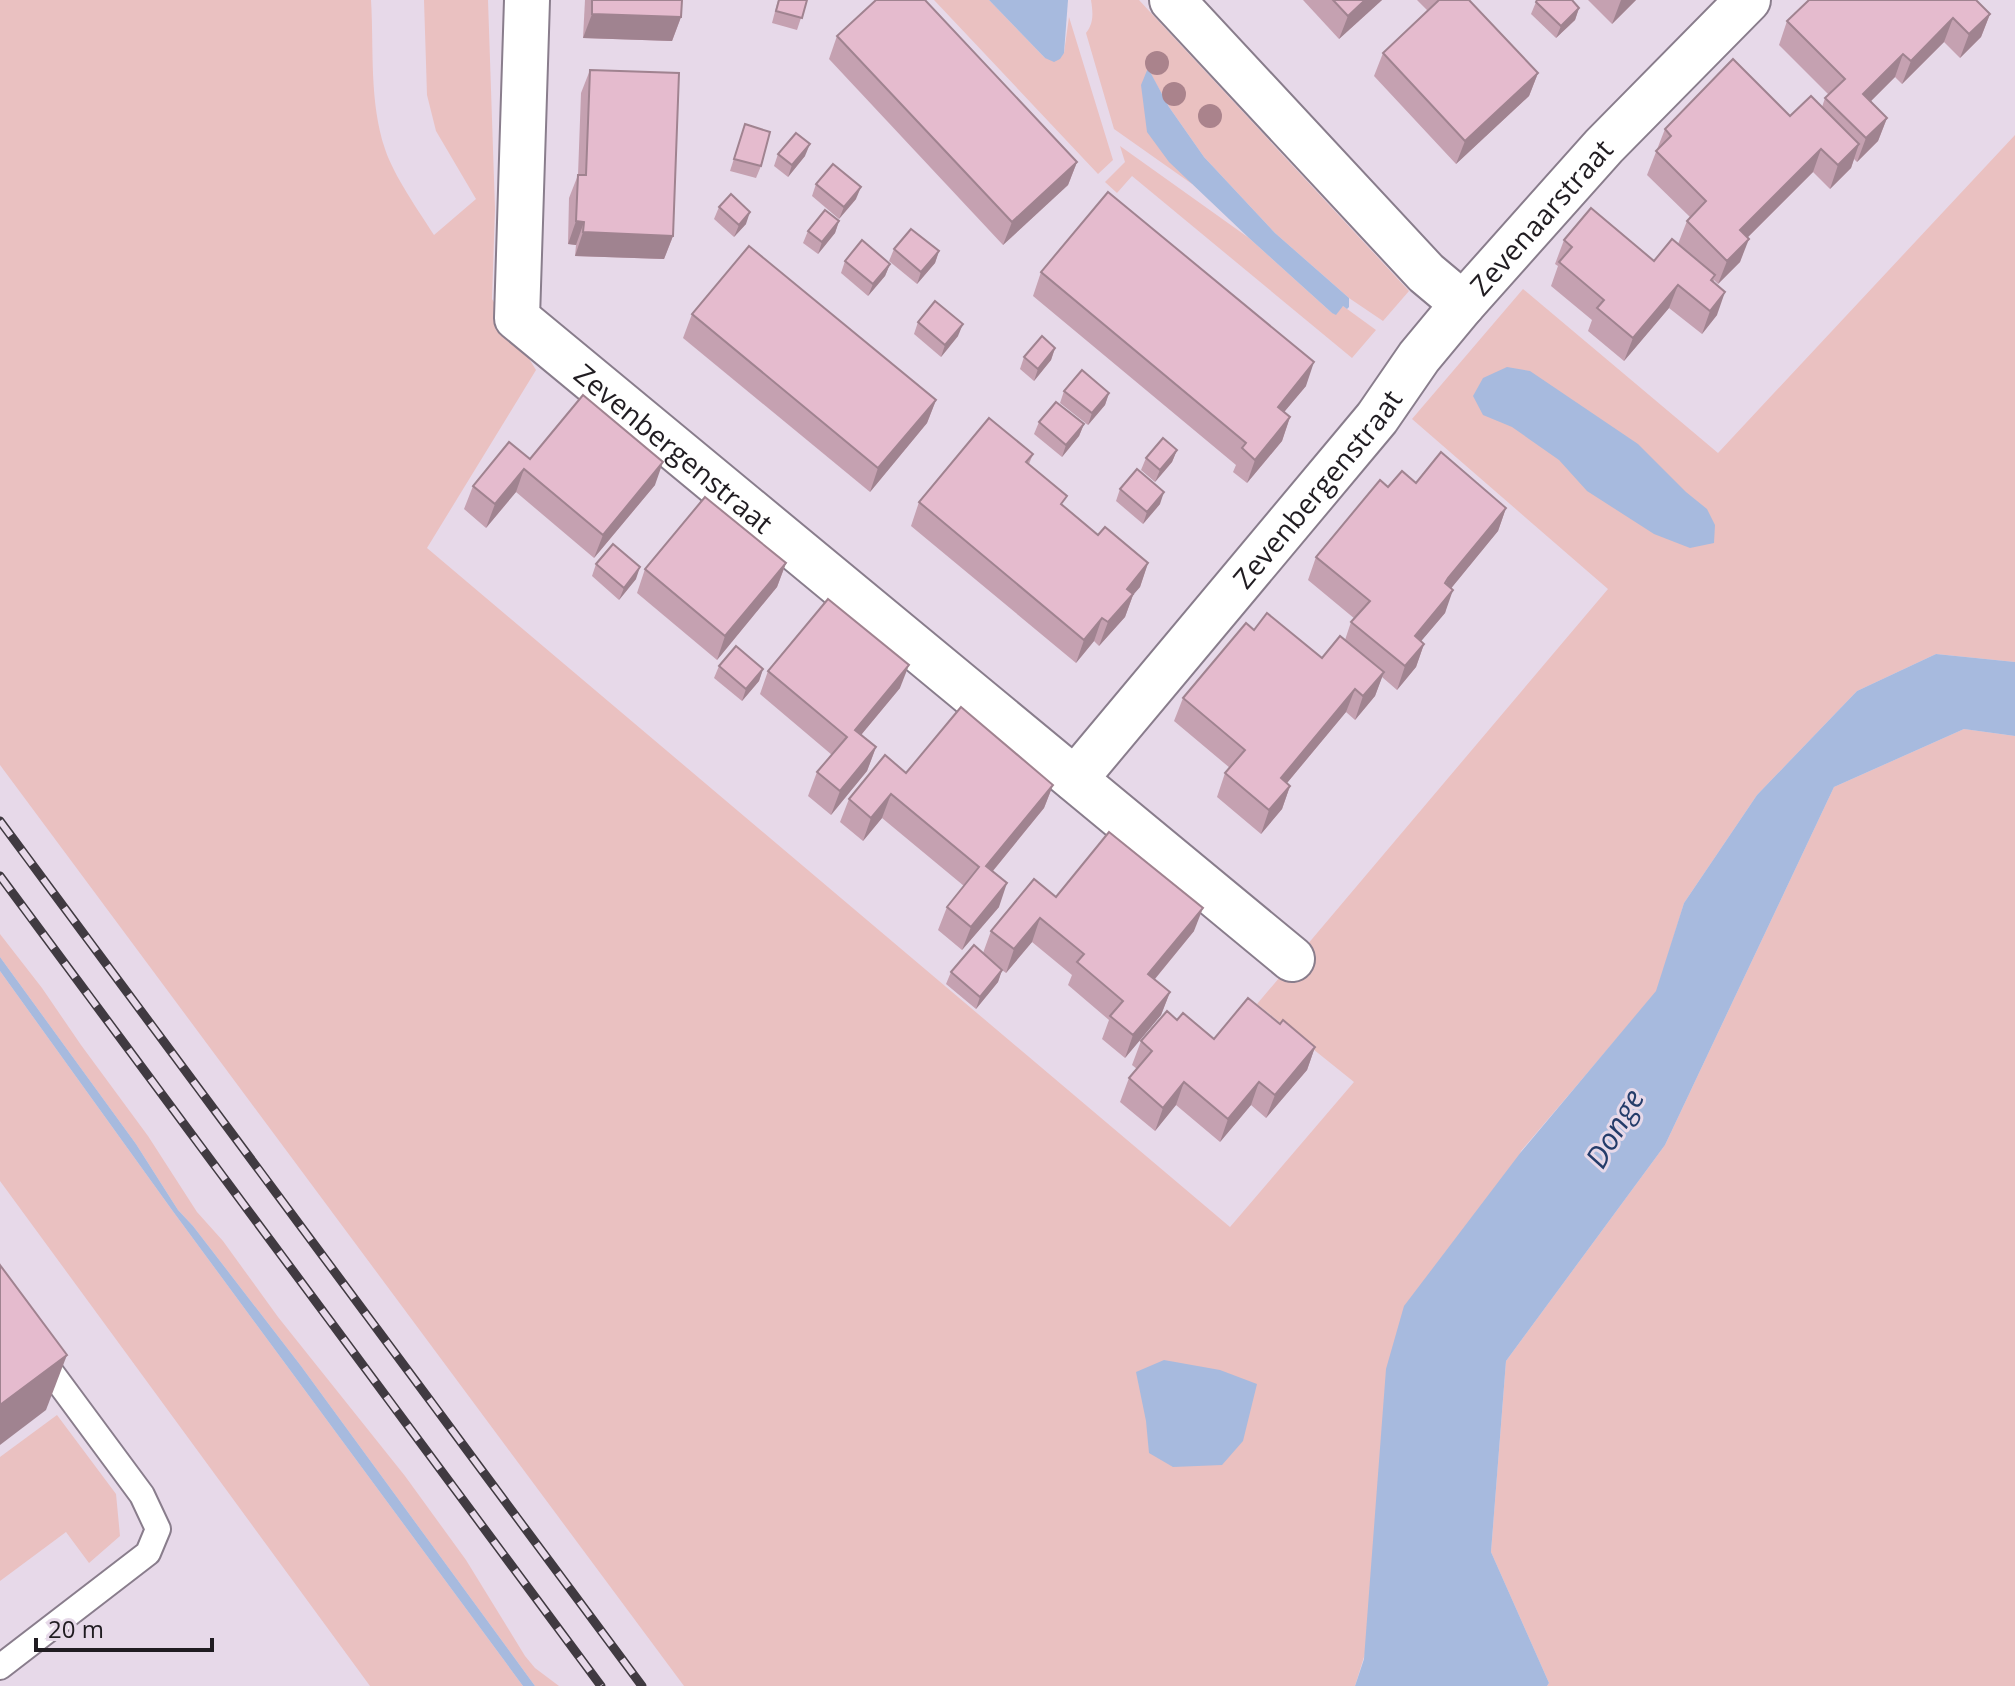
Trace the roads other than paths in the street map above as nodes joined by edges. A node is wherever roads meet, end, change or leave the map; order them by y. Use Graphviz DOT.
graph roads {
  1 [pos="527,0"];
  2 [pos="1172,0"];
  3 [pos="1748,0"];
  4 [pos="1463,304"];
  5 [pos="1075,779"];
  6 [pos="1292,959"];
  7 [pos="0,1303"];
  8 [pos="0,1667"];
  1 -- 5 [label="street, Zevenbergenstraat"];
  2 -- 4 [label="street, Zevenaarstraat"];
  3 -- 4 [label="street, Zevenaarstraat"];
  4 -- 5 [label="street, Zevenbergenstraat"];
  5 -- 6 [label="street, Zevenbergenstraat"];
  7 -- 8 [label="lane"];
}
